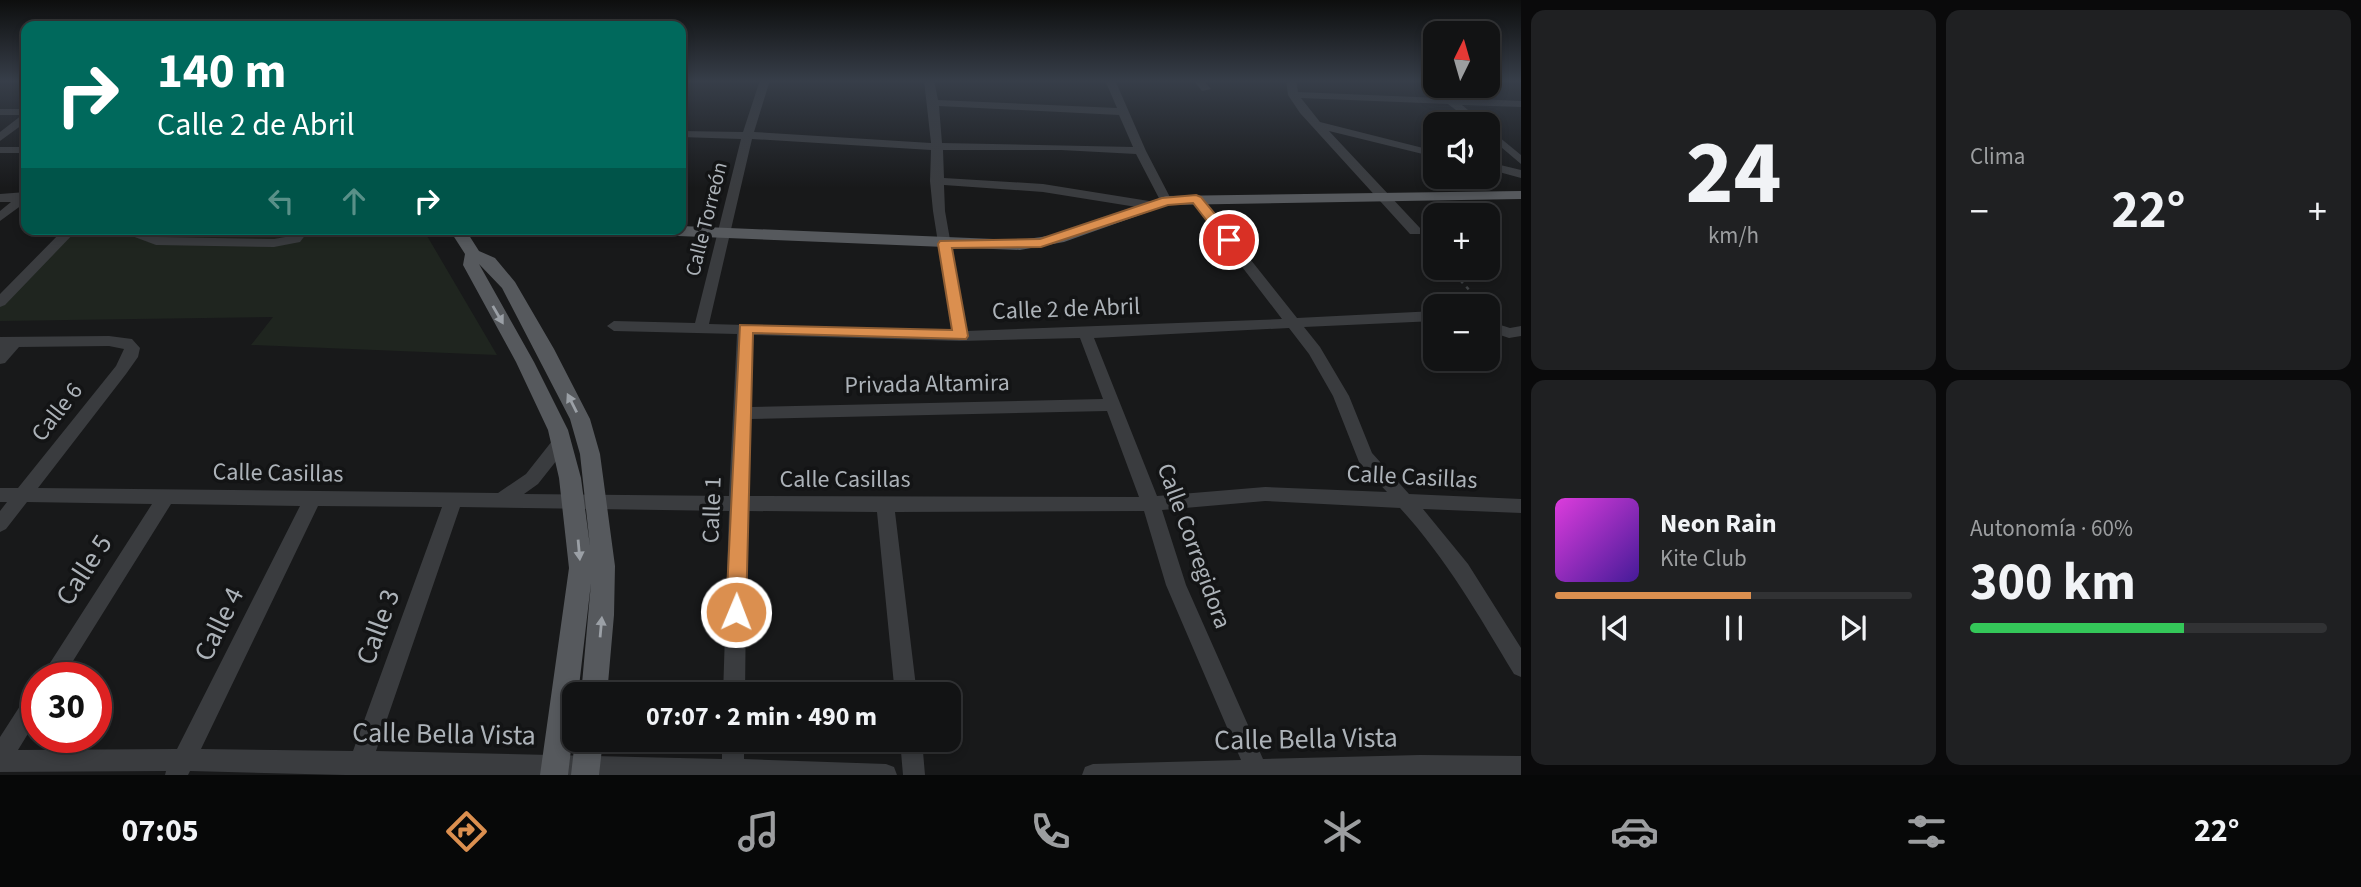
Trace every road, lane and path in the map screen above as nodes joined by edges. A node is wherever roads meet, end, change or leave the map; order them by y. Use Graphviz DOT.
graph roads {
  1 [pos="754,116"];
  2 [pos="935,116"];
  3 [pos="1125,116"];
  4 [pos="1311,116"];
  5 [pos="21,119"];
  6 [pos="1318,125"];
  7 [pos="686,134"];
  8 [pos="747,137"];
  9 [pos="0,138"];
  10 [pos="1500,142"];
  11 [pos="936,145"];
  12 [pos="0,150"];
  13 [pos="21,150"];
  14 [pos="1423,150"];
  15 [pos="1140,151"];
  16 [pos="1521,161"];
  17 [pos="1500,169"];
  18 [pos="1521,174"];
  19 [pos="936,181"];
  20 [pos="1521,195"];
  21 [pos="21,197"];
  22 [pos="1383,197"];
  23 [pos="0,198"];
  24 [pos="1196,199"];
  25 [pos="21,200"];
  26 [pos="1166,201"];
  27 [pos="1149,205"];
  28 [pos="0,217"];
  29 [pos="1415,231"];
  30 [pos="686,232"];
  31 [pos="724,234"];
  32 [pos="66,235"];
  33 [pos="141,235"];
  34 [pos="299,235"];
  35 [pos="461,235"];
  36 [pos="1423,239"];
  37 [pos="944,244"];
  38 [pos="473,254"];
  39 [pos="1460,280"];
  40 [pos="1473,294"];
  41 [pos="0,302"];
  42 [pos="1423,317"];
  43 [pos="1294,322"];
  44 [pos="614,326"];
  45 [pos="701,327"];
  46 [pos="745,328"];
  47 [pos="1085,332"];
  48 [pos="1515,332"];
  49 [pos="960,336"];
  50 [pos="8,342"];
  51 [pos="1521,345"];
  52 [pos="0,359"];
  53 [pos="1112,405"];
  54 [pos="743,412"];
  55 [pos="562,441"];
  56 [pos="0,495"];
  57 [pos="22,495"];
  58 [pos="167,496"];
  59 [pos="313,498"];
  60 [pos="454,499"];
  61 [pos="504,499"];
  62 [pos="573,500"];
  63 [pos="597,502"];
  64 [pos="1406,502"];
  65 [pos="738,503"];
  66 [pos="1151,504"];
  67 [pos="885,505"];
  68 [pos="1521,506"];
  69 [pos="0,524"];
  70 [pos="61,662"];
  71 [pos="1521,667"];
  72 [pos="595,682"];
  73 [pos="734,682"];
  74 [pos="905,682"];
  75 [pos="21,725"];
  76 [pos="733,752"];
  77 [pos="912,752"];
  78 [pos="0,759"];
  79 [pos="587,761"];
  80 [pos="180,767"];
  81 [pos="1521,767"];
  82 [pos="358,769"];
  83 [pos="555,770"];
  84 [pos="1258,772"];
  85 [pos="733,774"];
  86 [pos="886,775"];
  87 [pos="914,775"];
  88 [pos="1093,775"];
  1 -- 8 [label="street, Calle Torreón"];
  2 -- 11 [label="street"];
  3 -- 15 [label="street"];
  4 -- 6 [label="street"];
  5 -- 9 [label="street"];
  6 -- 14 [label="street"];
  6 -- 22 [label="street"];
  7 -- 8 [label="street"];
  8 -- 11 [label="street"];
  8 -- 31 [label="street, Calle Torreón"];
  10 -- 16 [label="street"];
  11 -- 15 [label="street"];
  11 -- 19 [label="street"];
  12 -- 13 [label="street"];
  15 -- 26 [label="street"];
  17 -- 18 [label="street"];
  19 -- 27 [label="street"];
  19 -- 37 [label="street"];
  20 -- 22 [label="main road"];
  21 -- 23 [label="street"];
  22 -- 24 [label="main road"];
  22 -- 29 [label="street"];
  24 -- 26 [label="main road"];
  24 -- 43 [label="street"];
  25 -- 28 [label="street"];
  26 -- 27 [label="main road"];
  27 -- 37 [label="main road"];
  29 -- 36 [label="path"];
  30 -- 31 [label="main road"];
  31 -- 37 [label="main road"];
  31 -- 45 [label="street, Calle Torreón"];
  32 -- 41 [label="street"];
  33 -- 34 [label="street"];
  35 -- 38 [label="main road"];
  37 -- 49 [label="street"];
  38 -- 55 [label="main road, one-way"];
  63 -- 38 [label="main road, one-way"];
  39 -- 40 [label="path"];
  42 -- 43 [label="street, Calle 2 de Abril"];
  43 -- 47 [label="street, Calle 2 de Abril"];
  43 -- 64 [label="street"];
  44 -- 45 [label="street, Calle 2 de Abril"];
  45 -- 46 [label="street, Calle 2 de Abril"];
  46 -- 49 [label="street, Calle 2 de Abril"];
  46 -- 54 [label="street, Calle 1"];
  47 -- 49 [label="street, Calle 2 de Abril"];
  47 -- 53 [label="street, Calle Corregidora"];
  48 -- 51 [label="street"];
  50 -- 52 [label="street"];
  50 -- 57 [label="street, Calle 6"];
  53 -- 54 [label="street, Privada Altamira"];
  53 -- 66 [label="street, Calle Corregidora"];
  54 -- 65 [label="street, Calle 1"];
  55 -- 61 [label="street"];
  55 -- 62 [label="main road"];
  56 -- 57 [label="street, Calle Casillas"];
  57 -- 58 [label="street, Calle Casillas"];
  57 -- 69 [label="street, Calle 6"];
  58 -- 59 [label="street, Calle Casillas"];
  58 -- 70 [label="street, Calle 5"];
  59 -- 60 [label="street, Calle Casillas"];
  59 -- 80 [label="street, Calle 4"];
  60 -- 61 [label="street, Calle Casillas"];
  60 -- 82 [label="street, Calle 3"];
  61 -- 62 [label="street, Calle Casillas"];
  62 -- 63 [label="street, Calle Casillas"];
  62 -- 83 [label="main road, one-way"];
  63 -- 65 [label="street, Calle Casillas"];
  72 -- 63 [label="main road, one-way"];
  64 -- 66 [label="street, Calle Casillas"];
  64 -- 68 [label="street, Calle Casillas"];
  64 -- 71 [label="street"];
  65 -- 67 [label="street, Calle Casillas"];
  65 -- 73 [label="street, Calle 1"];
  66 -- 67 [label="street, Calle Casillas"];
  66 -- 84 [label="street, Calle Corregidora"];
  67 -- 74 [label="street"];
  75 -- 78 [label="street"];
  76 -- 85 [label="street"];
  77 -- 87 [label="street"];
  78 -- 80 [label="street, Calle Bella Vista"];
  79 -- 83 [label="street, Calle Bella Vista"];
  79 -- 85 [label="street, Calle Bella Vista"];
  80 -- 82 [label="street, Calle Bella Vista"];
  81 -- 84 [label="street, Calle Bella Vista"];
  82 -- 83 [label="street, Calle Bella Vista"];
  84 -- 88 [label="street, Calle Bella Vista"];
  85 -- 86 [label="street, Calle Bella Vista"];
}
